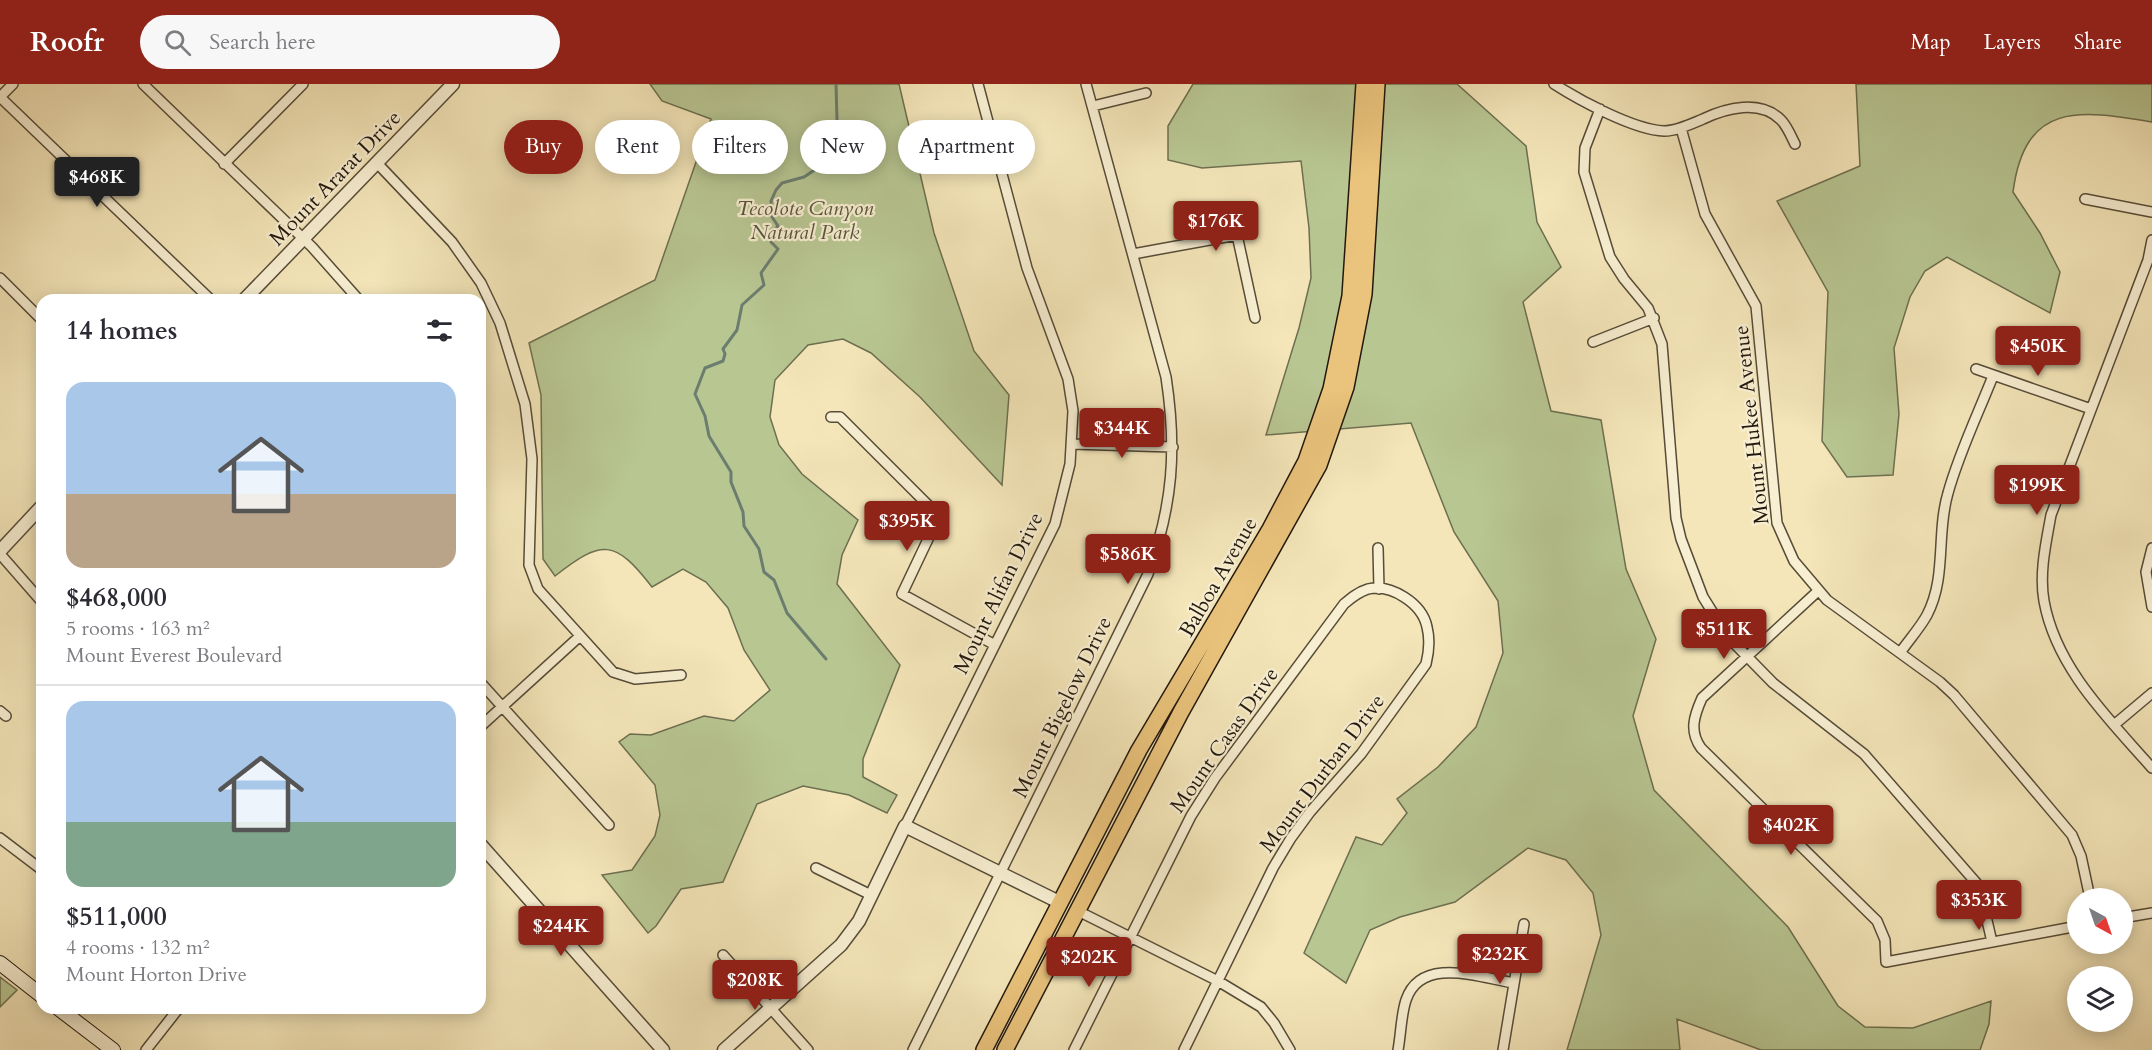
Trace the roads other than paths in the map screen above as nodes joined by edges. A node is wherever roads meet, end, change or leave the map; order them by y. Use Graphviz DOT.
graph roads {
  1 [pos="13,84"];
  2 [pos="303,84"];
  3 [pos="453,84"];
  4 [pos="978,84"];
  5 [pos="1086,84"];
  6 [pos="1364,84"];
  7 [pos="1377,84"];
  8 [pos="1554,84"];
  9 [pos="150,86"];
  10 [pos="1146,93"];
  11 [pos="0,97"];
  12 [pos="1093,106"];
  13 [pos="1600,109"];
  14 [pos="1681,128"];
  15 [pos="1795,144"];
  16 [pos="224,164"];
  17 [pos="377,164"];
  18 [pos="2085,198"];
  19 [pos="2152,212"];
  20 [pos="303,238"];
  21 [pos="2152,240"];
  22 [pos="1133,254"];
  23 [pos="0,278"];
  24 [pos="206,294"];
  25 [pos="250,294"];
  26 [pos="354,294"];
  27 [pos="486,294"];
  28 [pos="486,294"];
  29 [pos="36,314"];
  30 [pos="1255,318"];
  31 [pos="1654,318"];
  32 [pos="1593,342"];
  33 [pos="1976,369"];
  34 [pos="1993,376"];
  35 [pos="2091,409"];
  36 [pos="831,417"];
  37 [pos="1072,444"];
  38 [pos="1173,447"];
  39 [pos="36,513"];
  40 [pos="1378,548"];
  41 [pos="2152,548"];
  42 [pos="0,553"];
  43 [pos="1379,589"];
  44 [pos="1818,591"];
  45 [pos="36,595"];
  46 [pos="2152,607"];
  47 [pos="580,636"];
  48 [pos="994,645"];
  49 [pos="1899,652"];
  50 [pos="1747,657"];
  51 [pos="681,675"];
  52 [pos="486,688"];
  53 [pos="2152,693"];
  54 [pos="503,706"];
  55 [pos="486,722"];
  56 [pos="2114,725"];
  57 [pos="2152,768"];
  58 [pos="609,825"];
  59 [pos="905,826"];
  60 [pos="0,838"];
  61 [pos="486,851"];
  62 [pos="1081,858"];
  63 [pos="36,865"];
  64 [pos="816,868"];
  65 [pos="1000,872"];
  66 [pos="2088,888"];
  67 [pos="871,895"];
  68 [pos="1059,902"];
  69 [pos="1076,910"];
  70 [pos="2152,913"];
  71 [pos="2133,916"];
  72 [pos="1524,924"];
  73 [pos="2067,928"];
  74 [pos="1063,936"];
  75 [pos="1129,938"];
  76 [pos="1992,942"];
  77 [pos="723,954"];
  78 [pos="0,963"];
  79 [pos="1218,981"];
  80 [pos="1514,983"];
  81 [pos="36,991"];
  82 [pos="771,1008"];
  83 [pos="66,1014"];
  84 [pos="174,1014"];
  85 [pos="113,1050"];
  86 [pos="146,1050"];
  87 [pos="663,1050"];
  88 [pos="724,1050"];
  89 [pos="808,1050"];
  90 [pos="913,1050"];
  91 [pos="984,1050"];
  92 [pos="1005,1050"];
  93 [pos="1074,1050"];
  94 [pos="1184,1050"];
  95 [pos="1290,1050"];
  96 [pos="1398,1050"];
  97 [pos="1503,1050"];
  1 -- 11 [label="street"];
  2 -- 16 [label="street"];
  3 -- 17 [label="street, Mount Ararat Drive"];
  4 -- 37 [label="street, Mount Alifan Drive"];
  5 -- 12 [label="street, Mount Bigelow Drive"];
  6 -- 62 [label="main road, Balboa Avenue"];
  7 -- 69 [label="main road, Balboa Avenue"];
  8 -- 13 [label="street"];
  9 -- 16 [label="street"];
  10 -- 12 [label="street"];
  11 -- 24 [label="street"];
  12 -- 22 [label="street, Mount Bigelow Drive"];
  13 -- 14 [label="street"];
  13 -- 31 [label="street"];
  14 -- 15 [label="street"];
  14 -- 44 [label="street, Mount Hukee Avenue"];
  16 -- 20 [label="street"];
  17 -- 20 [label="street, Mount Ararat Drive"];
  17 -- 27 [label="street"];
  18 -- 19 [label="street"];
  20 -- 25 [label="street, Mount Ararat Drive"];
  20 -- 26 [label="street"];
  21 -- 35 [label="street"];
  22 -- 30 [label="street"];
  22 -- 38 [label="street, Mount Bigelow Drive"];
  23 -- 29 [label="street"];
  28 -- 47 [label="street"];
  31 -- 32 [label="street"];
  31 -- 50 [label="street"];
  33 -- 34 [label="street"];
  34 -- 35 [label="street"];
  34 -- 49 [label="street"];
  35 -- 56 [label="street"];
  36 -- 48 [label="street"];
  37 -- 38 [label="street"];
  37 -- 48 [label="street, Mount Alifan Drive"];
  38 -- 65 [label="street, Mount Bigelow Drive"];
  39 -- 42 [label="street"];
  40 -- 43 [label="street"];
  41 -- 46 [label="street"];
  42 -- 45 [label="street"];
  43 -- 75 [label="street, Mount Casas Drive"];
  43 -- 79 [label="street, Mount Durban Drive"];
  44 -- 49 [label="street, Mount Hukee Avenue"];
  44 -- 50 [label="street"];
  47 -- 51 [label="street"];
  47 -- 54 [label="street"];
  48 -- 59 [label="street, Mount Alifan Drive"];
  49 -- 66 [label="street, Mount Hukee Avenue"];
  50 -- 76 [label="street"];
  50 -- 76 [label="street"];
  52 -- 54 [label="street"];
  53 -- 56 [label="street"];
  54 -- 55 [label="street"];
  54 -- 58 [label="street"];
  56 -- 57 [label="street"];
  59 -- 65 [label="street"];
  59 -- 67 [label="street, Mount Alifan Drive"];
  60 -- 63 [label="street"];
  61 -- 87 [label="street"];
  62 -- 68 [label="main road, Balboa Avenue"];
  62 -- 69 [label="main road"];
  64 -- 67 [label="street"];
  65 -- 68 [label="street"];
  65 -- 90 [label="street, Mount Bigelow Drive"];
  67 -- 82 [label="street, Mount Alifan Drive"];
  68 -- 74 [label="main road"];
  68 -- 91 [label="main road, Balboa Avenue"];
  69 -- 74 [label="main road, Balboa Avenue"];
  69 -- 75 [label="street"];
  70 -- 71 [label="street"];
  72 -- 80 [label="street"];
  73 -- 76 [label="street"];
  74 -- 92 [label="main road, Balboa Avenue"];
  75 -- 79 [label="street"];
  75 -- 93 [label="street, Mount Casas Drive"];
  77 -- 82 [label="street"];
  78 -- 81 [label="main road"];
  79 -- 94 [label="street, Mount Durban Drive"];
  79 -- 95 [label="street"];
  80 -- 96 [label="street"];
  80 -- 97 [label="street"];
  82 -- 88 [label="street, Mount Alifan Drive"];
  82 -- 89 [label="street"];
  83 -- 85 [label="main road"];
  84 -- 86 [label="street"];
}
